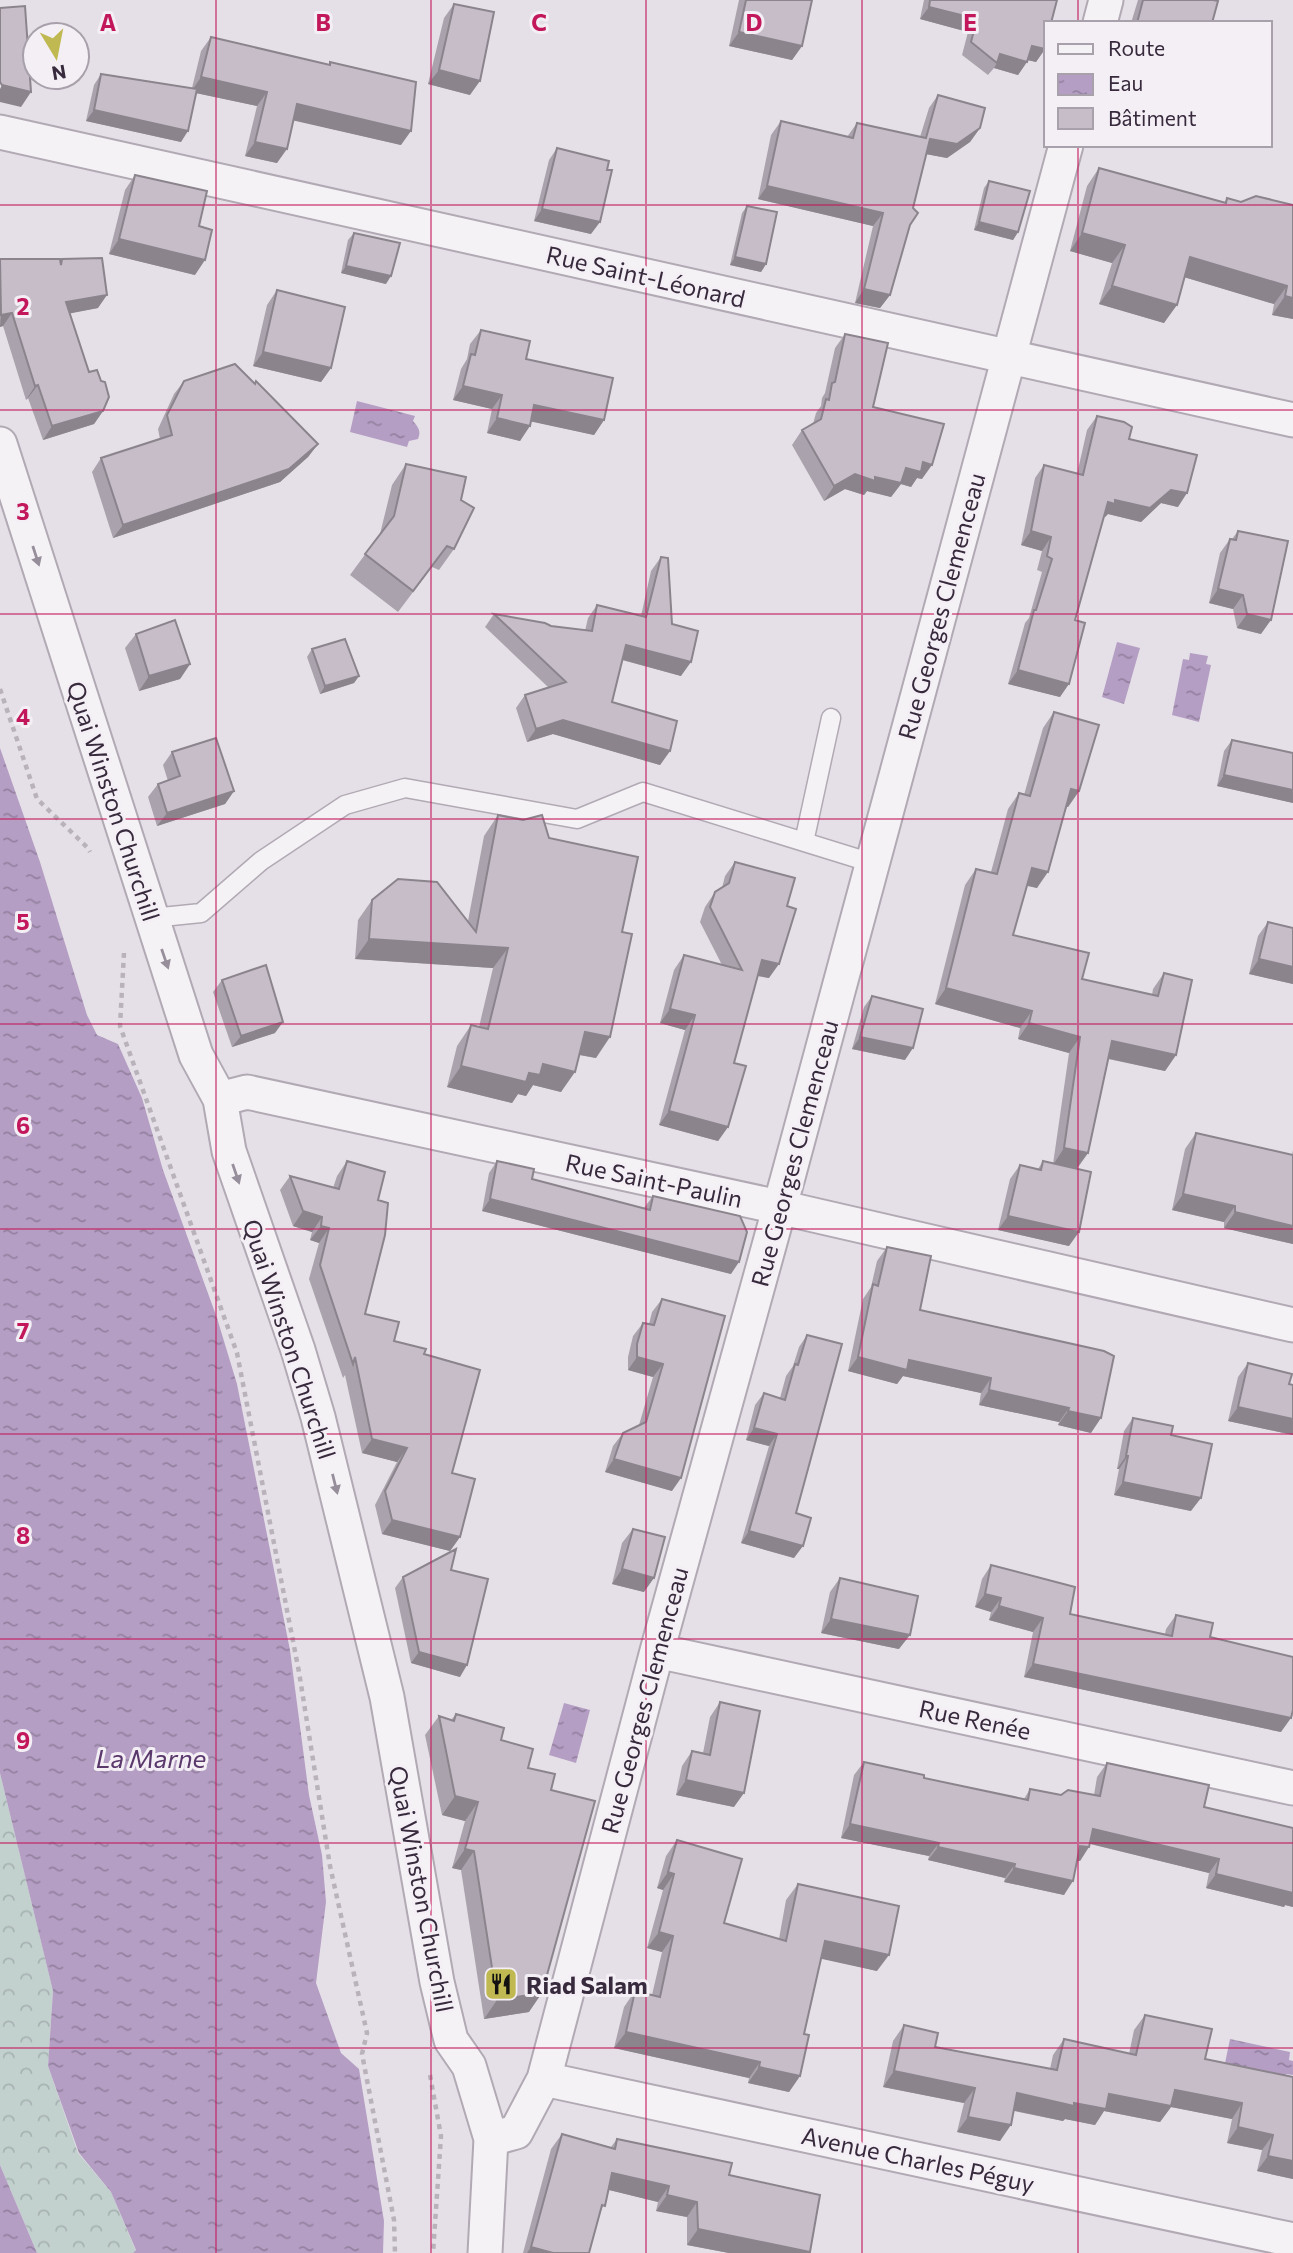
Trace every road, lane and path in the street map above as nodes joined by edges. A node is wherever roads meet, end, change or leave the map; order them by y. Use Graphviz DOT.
graph roads {
  1 [pos="1106,0"];
  2 [pos="1101,21"];
  3 [pos="0,132"];
  4 [pos="1065,147"];
  5 [pos="1008,356"];
  6 [pos="1293,419"];
  7 [pos="0,444"];
  8 [pos="0,688"];
  9 [pos="831,718"];
  10 [pos="804,842"];
  11 [pos="92,860"];
  12 [pos="872,863"];
  13 [pos="152,918"];
  14 [pos="120,942"];
  15 [pos="220,1099"];
  16 [pos="779,1207"];
  17 [pos="1293,1325"];
  18 [pos="657,1651"];
  19 [pos="1293,1788"];
  20 [pos="429,2071"];
  21 [pos="544,2079"];
  22 [pos="491,2139"];
  23 [pos="1293,2240"];
  24 [pos="395,2253"];
  25 [pos="433,2253"];
  26 [pos="485,2253"];
  1 -- 2 [label="street"];
  3 -- 5 [label="street, Rue Saint-Léonard"];
  4 -- 5 [label="street, Rue Georges Clemenceau"];
  5 -- 6 [label="street, Rue Saint-Léonard"];
  5 -- 12 [label="street, Rue Georges Clemenceau"];
  7 -- 13 [label="street, Quai Winston Churchill, one-way"];
  8 -- 11 [label="path"];
  9 -- 10 [label="lane"];
  10 -- 12 [label="lane"];
  10 -- 13 [label="lane"];
  12 -- 16 [label="street, Rue Georges Clemenceau"];
  13 -- 15 [label="street, Quai Winston Churchill, one-way"];
  14 -- 24 [label="path"];
  15 -- 16 [label="street, Rue Saint-Paulin"];
  15 -- 22 [label="street, Quai Winston Churchill, one-way"];
  16 -- 17 [label="street, Rue Saint-Paulin"];
  16 -- 18 [label="street, Rue Georges Clemenceau"];
  18 -- 19 [label="street, Rue Renée"];
  18 -- 21 [label="street, Rue Georges Clemenceau"];
  20 -- 25 [label="path"];
  21 -- 22 [label="street, Rue Georges Clemenceau"];
  21 -- 23 [label="street, Avenue Charles Péguy"];
  22 -- 26 [label="street, Quai Winston Churchill"];
}
